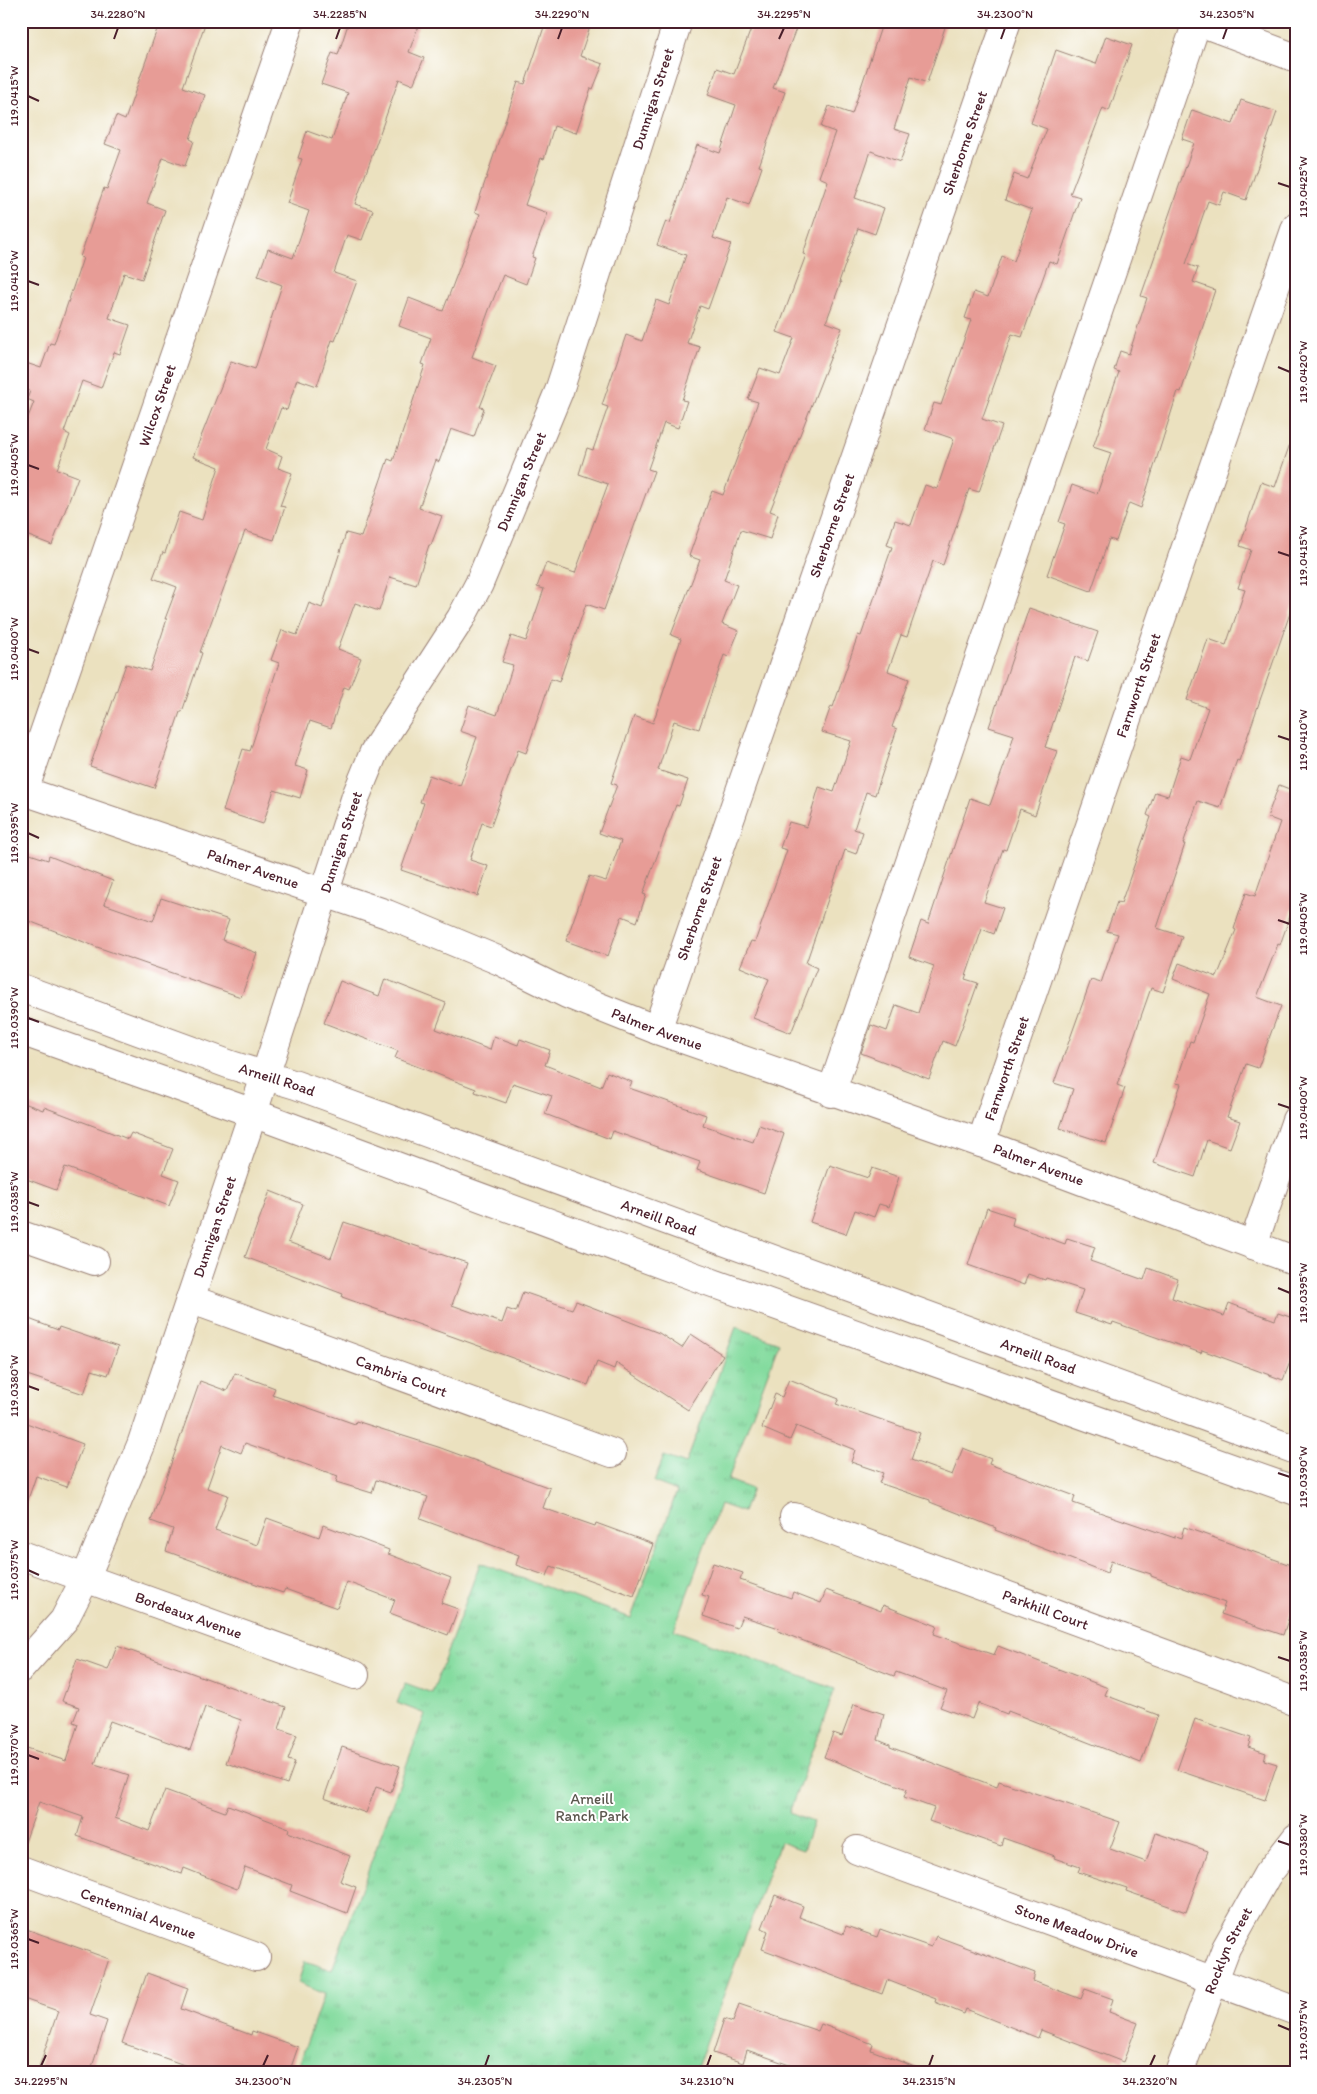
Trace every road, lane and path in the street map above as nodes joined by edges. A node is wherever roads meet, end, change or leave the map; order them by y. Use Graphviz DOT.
graph roads {
  1 [pos="290,21"];
  2 [pos="678,21"];
  3 [pos="1007,21"];
  4 [pos="1197,21"];
  5 [pos="1296,58"];
  6 [pos="1296,226"];
  7 [pos="23,791"];
  8 [pos="325,893"];
  9 [pos="21,988"];
  10 [pos="657,1030"];
  11 [pos="21,1031"];
  12 [pos="265,1076"];
  13 [pos="831,1092"];
  14 [pos="253,1113"];
  15 [pos="1296,1120"];
  16 [pos="981,1144"];
  17 [pos="21,1235"];
  18 [pos="1252,1245"];
  19 [pos="95,1261"];
  20 [pos="1296,1261"];
  21 [pos="190,1299"];
  22 [pos="1296,1450"];
  23 [pos="612,1453"];
  24 [pos="1296,1491"];
  25 [pos="794,1517"];
  26 [pos="21,1555"];
  27 [pos="85,1579"];
  28 [pos="21,1668"];
  29 [pos="355,1675"];
  30 [pos="1296,1702"];
  31 [pos="1296,1838"];
  32 [pos="857,1850"];
  33 [pos="21,1870"];
  34 [pos="256,1957"];
  35 [pos="1214,1980"];
  36 [pos="1296,2011"];
  37 [pos="1179,2073"];
  1 -- 7 [label="street, Wilcox Street"];
  2 -- 8 [label="street, Dunnigan Street"];
  3 -- 10 [label="street, Sherborne Street"];
  4 -- 5 [label="street"];
  4 -- 13 [label="street"];
  6 -- 16 [label="street, Farnworth Street"];
  7 -- 8 [label="street, Palmer Avenue"];
  8 -- 10 [label="street, Palmer Avenue"];
  8 -- 12 [label="street, Dunnigan Street"];
  9 -- 12 [label="street, Arneill Road"];
  10 -- 13 [label="street, Palmer Avenue"];
  11 -- 14 [label="street"];
  12 -- 14 [label="street, Dunnigan Street"];
  12 -- 22 [label="street, Arneill Road"];
  13 -- 16 [label="street, Palmer Avenue"];
  14 -- 21 [label="street, Dunnigan Street"];
  14 -- 24 [label="street"];
  15 -- 18 [label="street"];
  16 -- 18 [label="street, Palmer Avenue"];
  17 -- 19 [label="street"];
  18 -- 20 [label="street, Palmer Avenue"];
  21 -- 23 [label="street, Cambria Court"];
  21 -- 27 [label="street, Dunnigan Street"];
  25 -- 30 [label="street, Parkhill Court"];
  26 -- 27 [label="street, Bordeaux Avenue"];
  27 -- 28 [label="street, Dunnigan Street"];
  27 -- 29 [label="street, Bordeaux Avenue"];
  31 -- 35 [label="street, Rocklyn Street"];
  32 -- 35 [label="street, Stone Meadow Drive"];
  33 -- 34 [label="street, Centennial Avenue"];
  35 -- 36 [label="street, Stone Meadow Drive"];
  35 -- 37 [label="street, Rocklyn Street"];
}
